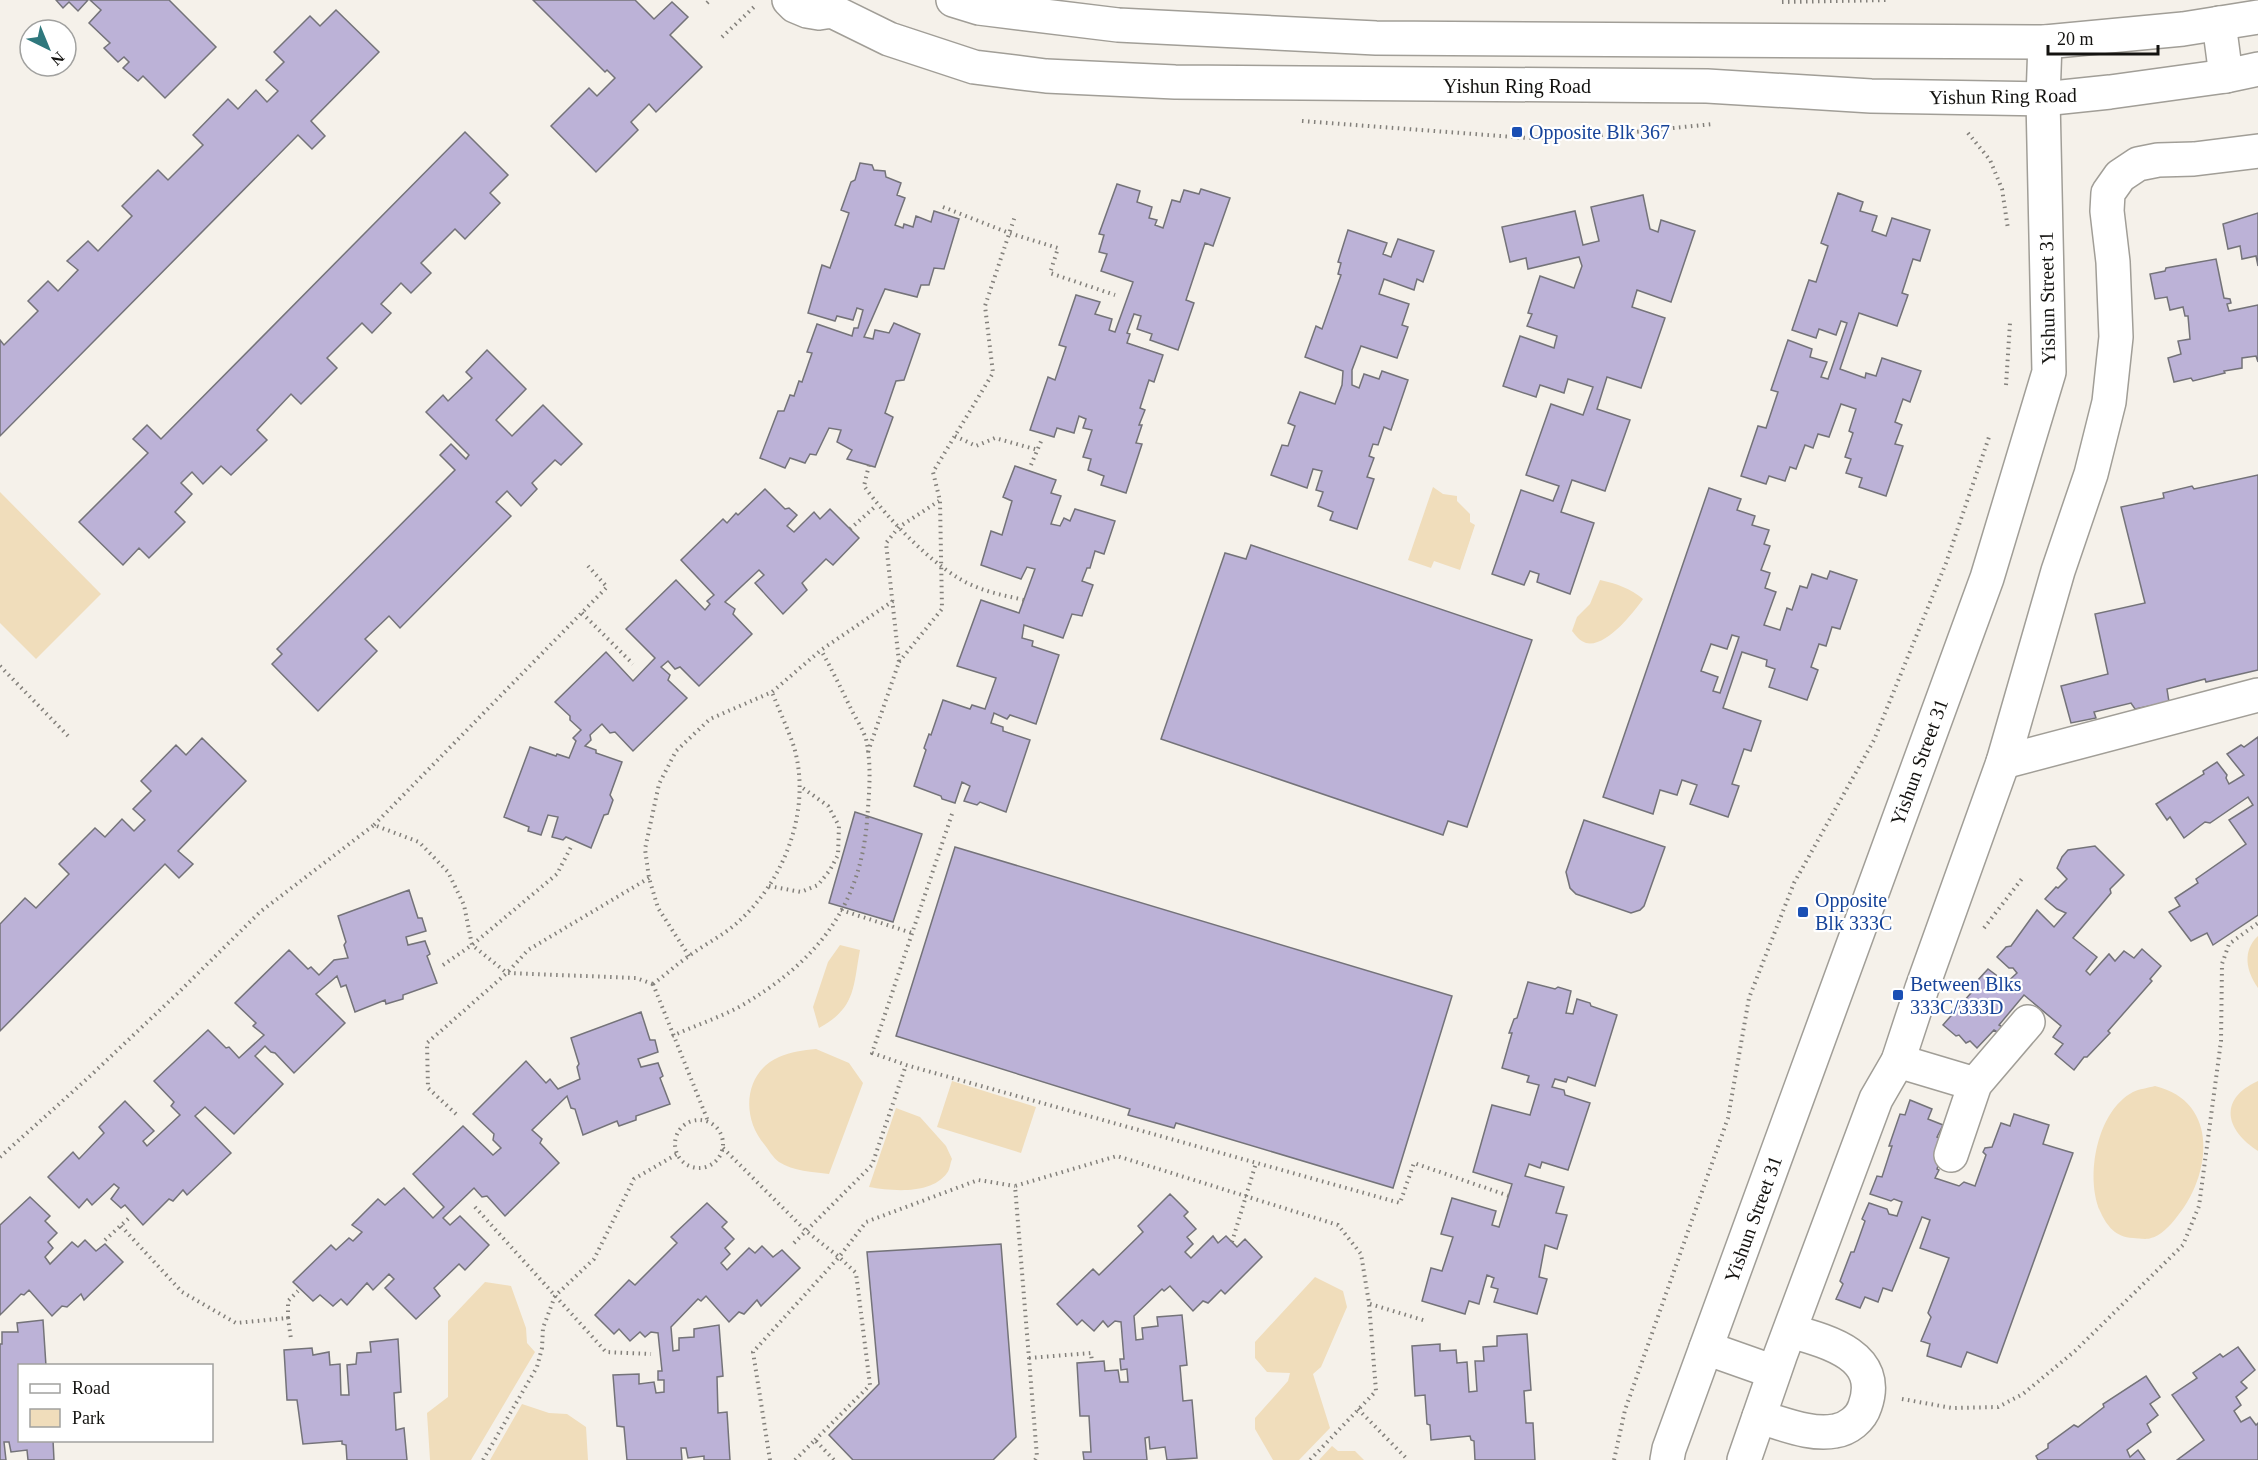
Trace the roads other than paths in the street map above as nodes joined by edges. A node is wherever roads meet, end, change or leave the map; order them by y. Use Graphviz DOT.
graph roads {
  1 [pos="953,0"];
  2 [pos="774,1"];
  3 [pos="841,6"];
  4 [pos="2258,17"];
  5 [pos="2219,23"];
  6 [pos="2045,42"];
  7 [pos="2258,69"];
  8 [pos="2226,76"];
  9 [pos="2043,99"];
  10 [pos="2258,151"];
  11 [pos="2258,695"];
  12 [pos="2003,762"];
  13 [pos="2028,1022"];
  14 [pos="1898,1060"];
  15 [pos="1975,1084"];
  16 [pos="1951,1155"];
  17 [pos="1790,1331"];
  18 [pos="1706,1348"];
  19 [pos="1774,1372"];
  20 [pos="1759,1417"];
  21 [pos="1667,1460"];
  22 [pos="1744,1460"];
  1 -- 6 [label="main road"];
  2 -- 3 [label="main road, Yishun Ring Road"];
  3 -- 9 [label="main road, Yishun Ring Road"];
  4 -- 5 [label="main road"];
  5 -- 6 [label="main road"];
  5 -- 8 [label="main road"];
  6 -- 9 [label="main road, Yishun Street 31"];
  7 -- 8 [label="main road, Yishun Ring Road"];
  8 -- 9 [label="main road, Yishun Ring Road"];
  9 -- 18 [label="main road, Yishun Street 31"];
  10 -- 12 [label="main road"];
  11 -- 12 [label="main road"];
  12 -- 14 [label="main road"];
  13 -- 15 [label="main road"];
  14 -- 15 [label="main road"];
  14 -- 17 [label="main road"];
  15 -- 16 [label="main road"];
  17 -- 19 [label="main road"];
  17 -- 20 [label="main road"];
  18 -- 19 [label="main road"];
  18 -- 21 [label="main road, Yishun Street 31"];
  19 -- 20 [label="main road"];
  20 -- 22 [label="main road"];
}
